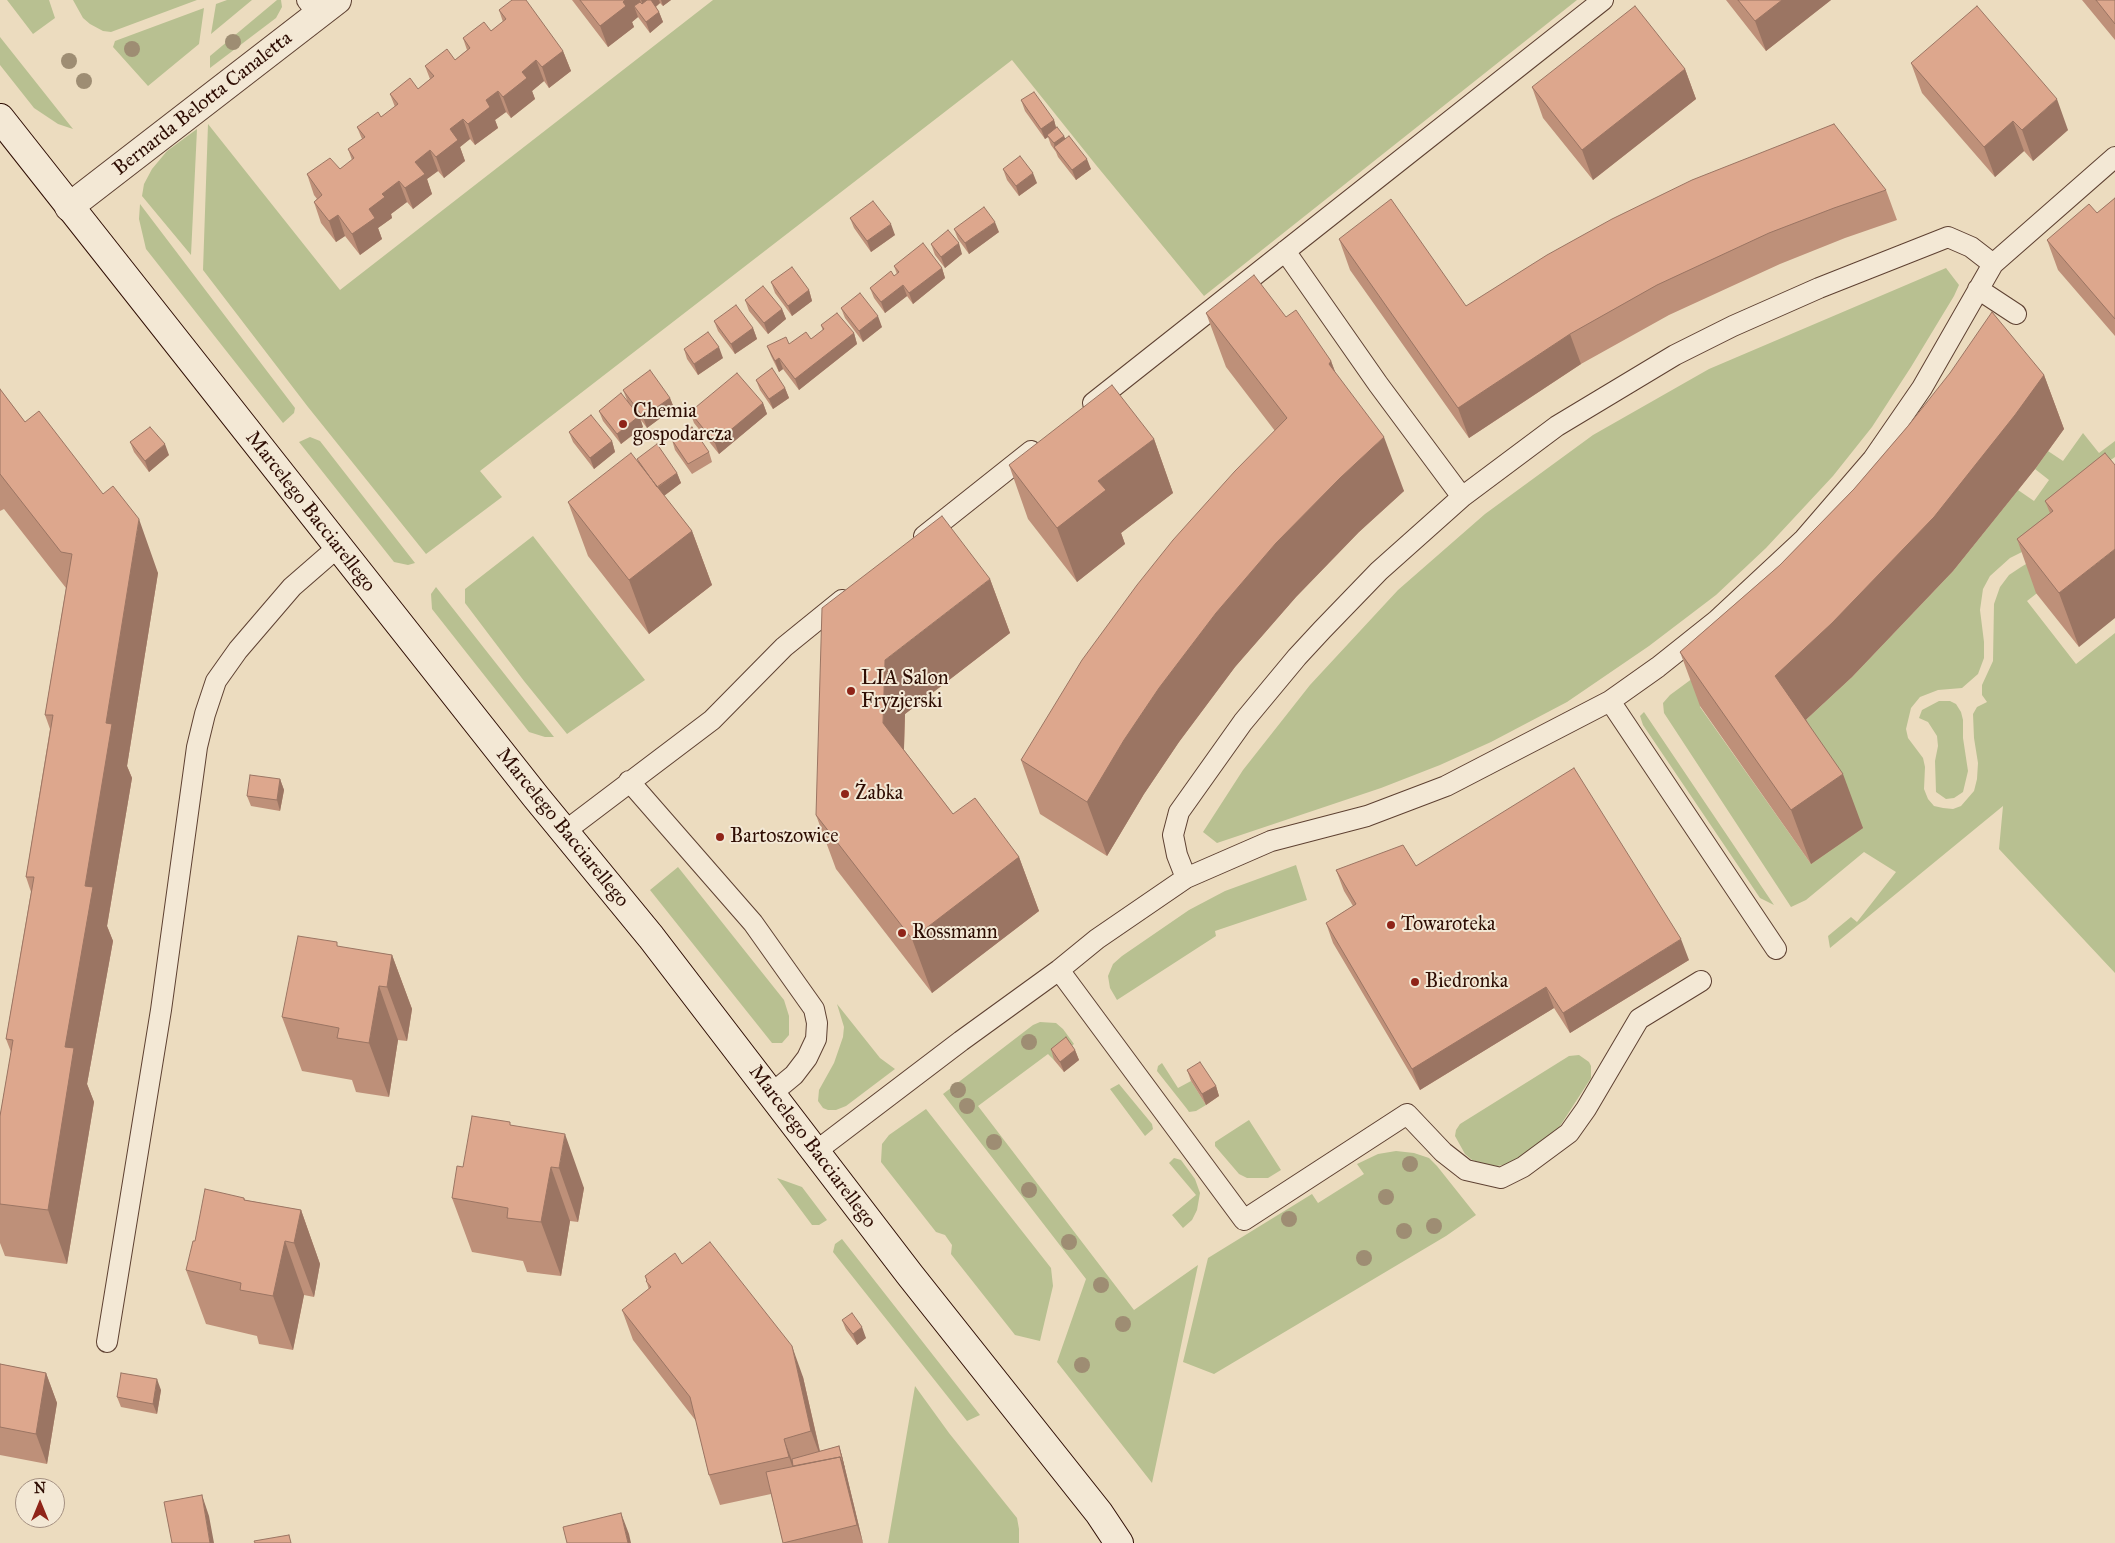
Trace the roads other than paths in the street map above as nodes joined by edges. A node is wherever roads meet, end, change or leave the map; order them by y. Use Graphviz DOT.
graph roads {
  1 [pos="1603,0"];
  2 [pos="320,5"];
  3 [pos="0,118"];
  4 [pos="2115,157"];
  5 [pos="69,207"];
  6 [pos="1285,251"];
  7 [pos="1994,264"];
  8 [pos="1978,289"];
  9 [pos="2016,314"];
  10 [pos="1075,417"];
  11 [pos="1044,442"];
  12 [pos="1462,497"];
  13 [pos="911,546"];
  14 [pos="338,547"];
  15 [pos="856,589"];
  16 [pos="1610,700"];
  17 [pos="629,781"];
  18 [pos="564,832"];
  19 [pos="1186,878"];
  20 [pos="1776,949"];
  21 [pos="1059,970"];
  22 [pos="1701,981"];
  23 [pos="771,1094"];
  24 [pos="814,1152"];
  25 [pos="107,1342"];
  26 [pos="1119,1543"];
  1 -- 6 [label="lane"];
  2 -- 5 [label="street, Bernarda Belotta Canaletta"];
  3 -- 5 [label="street, Marcelego Bacciarellego"];
  4 -- 7 [label="lane"];
  5 -- 14 [label="street, Marcelego Bacciarellego"];
  6 -- 10 [label="lane"];
  6 -- 12 [label="lane"];
  7 -- 8 [label="lane"];
  7 -- 12 [label="lane"];
  8 -- 9 [label="lane"];
  8 -- 16 [label="lane"];
  11 -- 13 [label="lane"];
  12 -- 19 [label="lane"];
  14 -- 18 [label="street, Marcelego Bacciarellego"];
  14 -- 25 [label="lane"];
  15 -- 17 [label="lane"];
  16 -- 19 [label="lane"];
  16 -- 20 [label="lane"];
  17 -- 18 [label="lane"];
  17 -- 23 [label="lane"];
  18 -- 23 [label="street, Marcelego Bacciarellego"];
  19 -- 21 [label="lane"];
  21 -- 22 [label="lane"];
  21 -- 24 [label="lane"];
  23 -- 24 [label="street, Marcelego Bacciarellego"];
  24 -- 26 [label="street, Marcelego Bacciarellego"];
}
